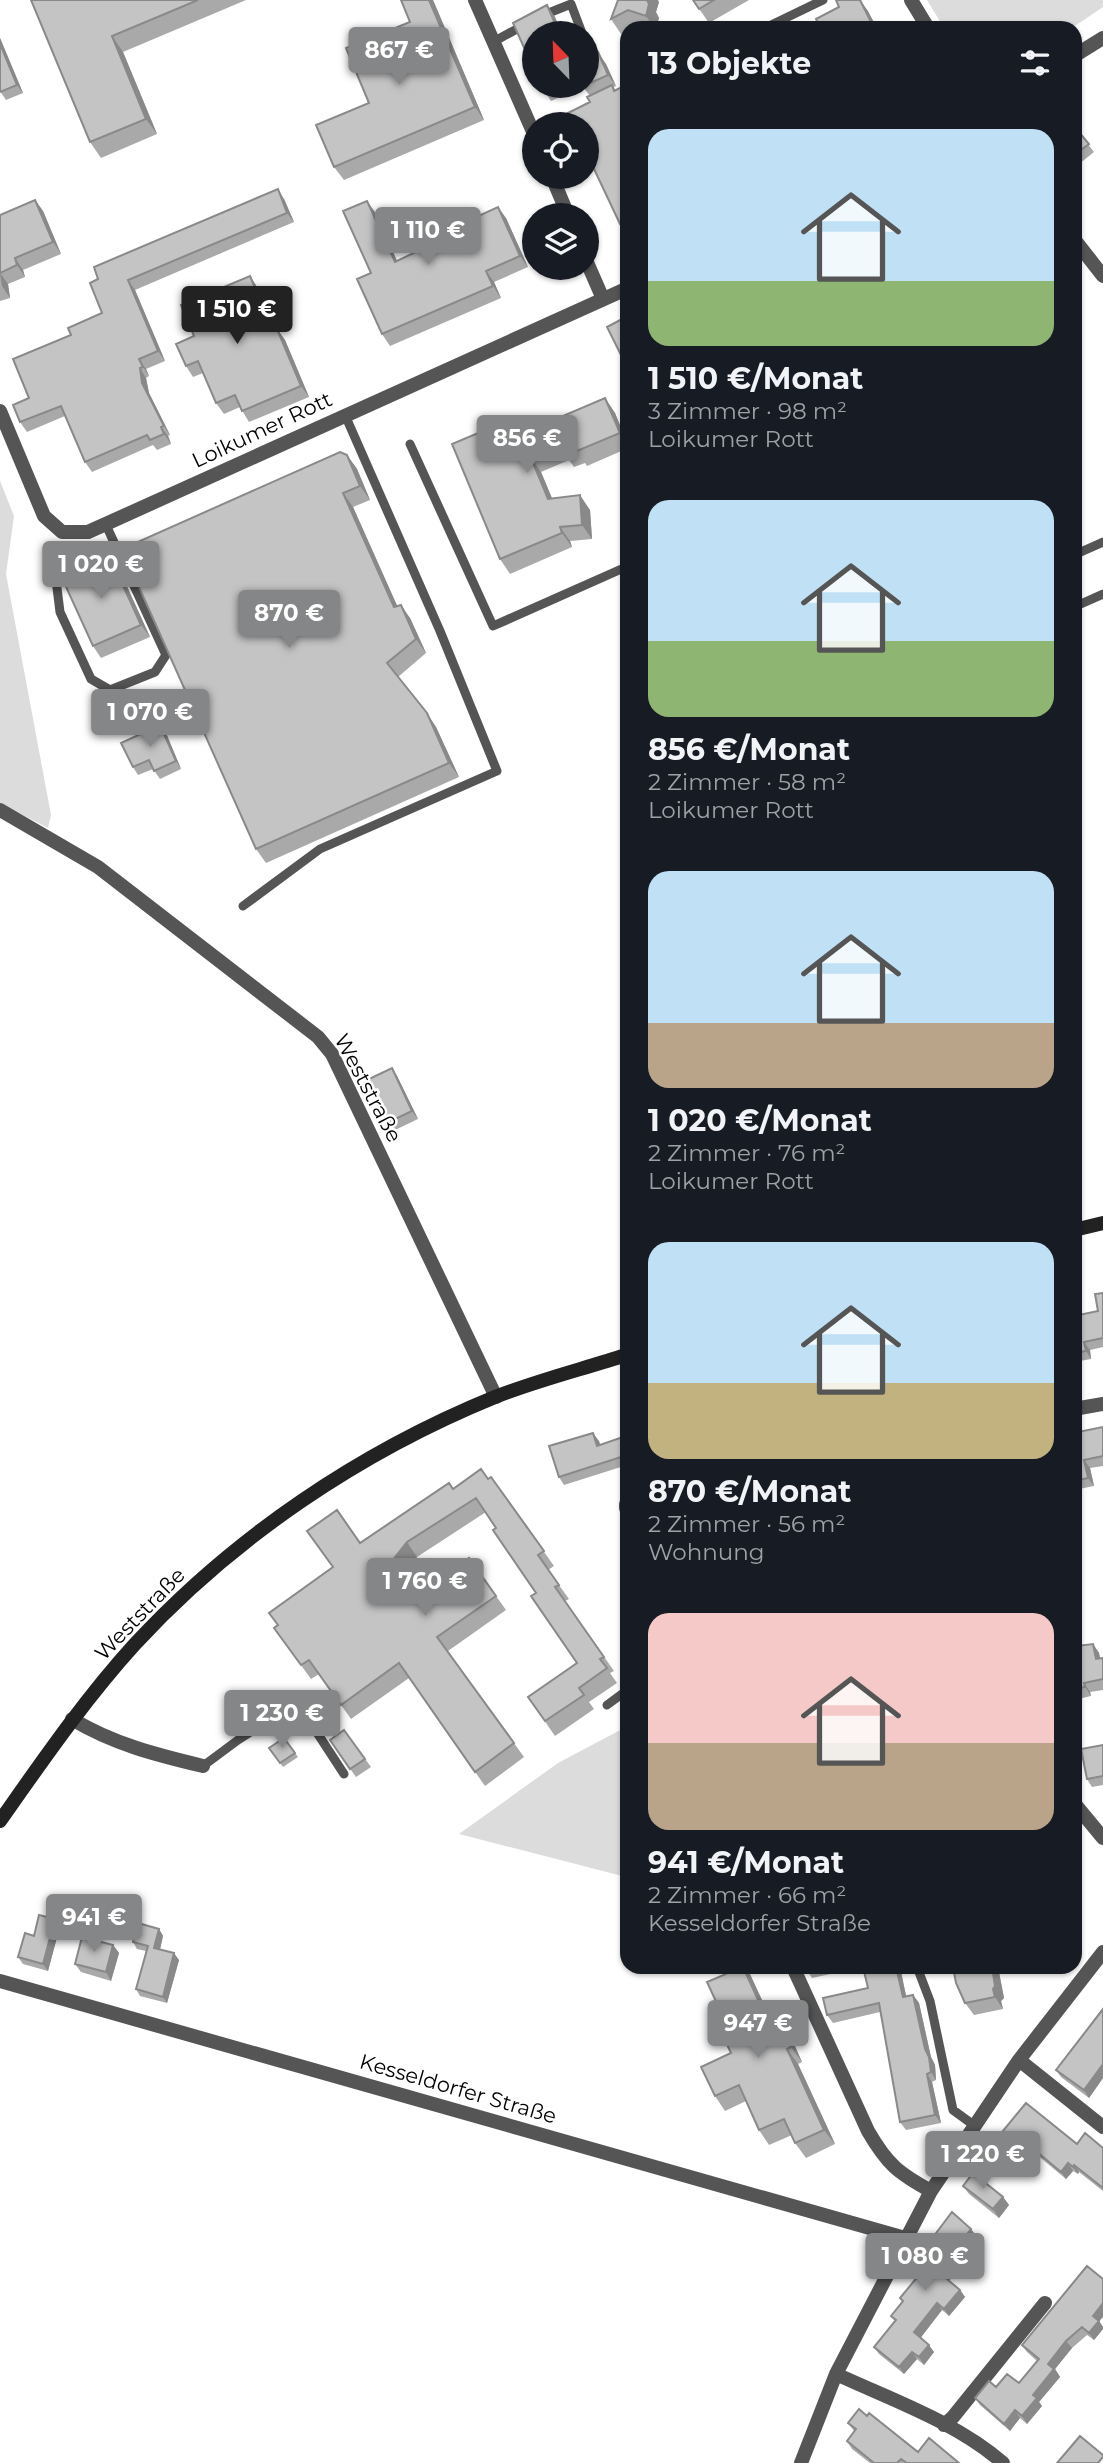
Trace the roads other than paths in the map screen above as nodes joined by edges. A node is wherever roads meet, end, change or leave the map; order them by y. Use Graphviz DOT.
graph roads {
  1 [pos="475,0"];
  2 [pos="823,0"];
  3 [pos="911,0"];
  4 [pos="532,21"];
  5 [pos="577,21"];
  6 [pos="780,21"];
  7 [pos="924,21"];
  8 [pos="522,26"];
  9 [pos="1103,38"];
  10 [pos="493,41"];
  11 [pos="1082,51"];
  12 [pos="586,108"];
  13 [pos="524,112"];
  14 [pos="578,112"];
  15 [pos="1082,249"];
  16 [pos="1103,276"];
  17 [pos="595,280"];
  18 [pos="620,292"];
  19 [pos="603,299"];
  20 [pos="0,411"];
  21 [pos="345,415"];
  22 [pos="410,444"];
  23 [pos="106,525"];
  24 [pos="1103,542"];
  25 [pos="118,551"];
  26 [pos="1082,551"];
  27 [pos="620,570"];
  28 [pos="1103,594"];
  29 [pos="1082,603"];
  30 [pos="0,810"];
  31 [pos="243,906"];
  32 [pos="1103,1223"];
  33 [pos="1082,1228"];
  34 [pos="620,1357"];
  35 [pos="496,1397"];
  36 [pos="1103,1404"];
  37 [pos="1082,1408"];
  38 [pos="620,1695"];
  39 [pos="607,1704"];
  40 [pos="72,1719"];
  41 [pos="203,1766"];
  42 [pos="344,1774"];
  43 [pos="1082,1813"];
  44 [pos="0,1821"];
  45 [pos="1103,1838"];
  46 [pos="1103,1952"];
  47 [pos="796,1974"];
  48 [pos="920,1974"];
  49 [pos="0,1981"];
  50 [pos="1020,2060"];
  51 [pos="975,2126"];
  52 [pos="1103,2127"];
  53 [pos="931,2191"];
  54 [pos="905,2238"];
  55 [pos="1045,2303"];
  56 [pos="836,2374"];
  57 [pos="944,2425"];
  58 [pos="801,2463"];
  59 [pos="1003,2463"];
  1 -- 10 [label="street"];
  2 -- 6 [label="lane"];
  3 -- 7 [label="street"];
  4 -- 5 [label="lane"];
  8 -- 10 [label="lane"];
  9 -- 11 [label="street"];
  10 -- 13 [label="street"];
  12 -- 14 [label="lane"];
  15 -- 16 [label="street"];
  17 -- 19 [label="street"];
  18 -- 19 [label="street, Loikumer Rott"];
  19 -- 21 [label="street, Loikumer Rott"];
  20 -- 23 [label="street, Loikumer Rott"];
  21 -- 23 [label="street, Loikumer Rott"];
  21 -- 31 [label="lane"];
  22 -- 27 [label="lane"];
  23 -- 25 [label="lane"];
  24 -- 26 [label="lane"];
  25 -- 25 [label="lane"];
  28 -- 29 [label="lane"];
  30 -- 35 [label="street, Weststraße"];
  32 -- 33 [label="main road"];
  34 -- 35 [label="main road, Weststraße"];
  35 -- 40 [label="main road, Weststraße"];
  36 -- 37 [label="street"];
  38 -- 39 [label="lane"];
  40 -- 41 [label="street"];
  40 -- 44 [label="main road, Weststraße"];
  41 -- 42 [label="lane"];
  43 -- 45 [label="street"];
  46 -- 50 [label="street"];
  47 -- 53 [label="street"];
  48 -- 51 [label="lane"];
  49 -- 54 [label="street, Kesseldorfer Straße"];
  50 -- 51 [label="street"];
  50 -- 52 [label="street"];
  51 -- 53 [label="street"];
  53 -- 54 [label="street"];
  54 -- 56 [label="street"];
  55 -- 57 [label="street"];
  56 -- 57 [label="street"];
  56 -- 58 [label="street"];
  57 -- 59 [label="street"];
}
